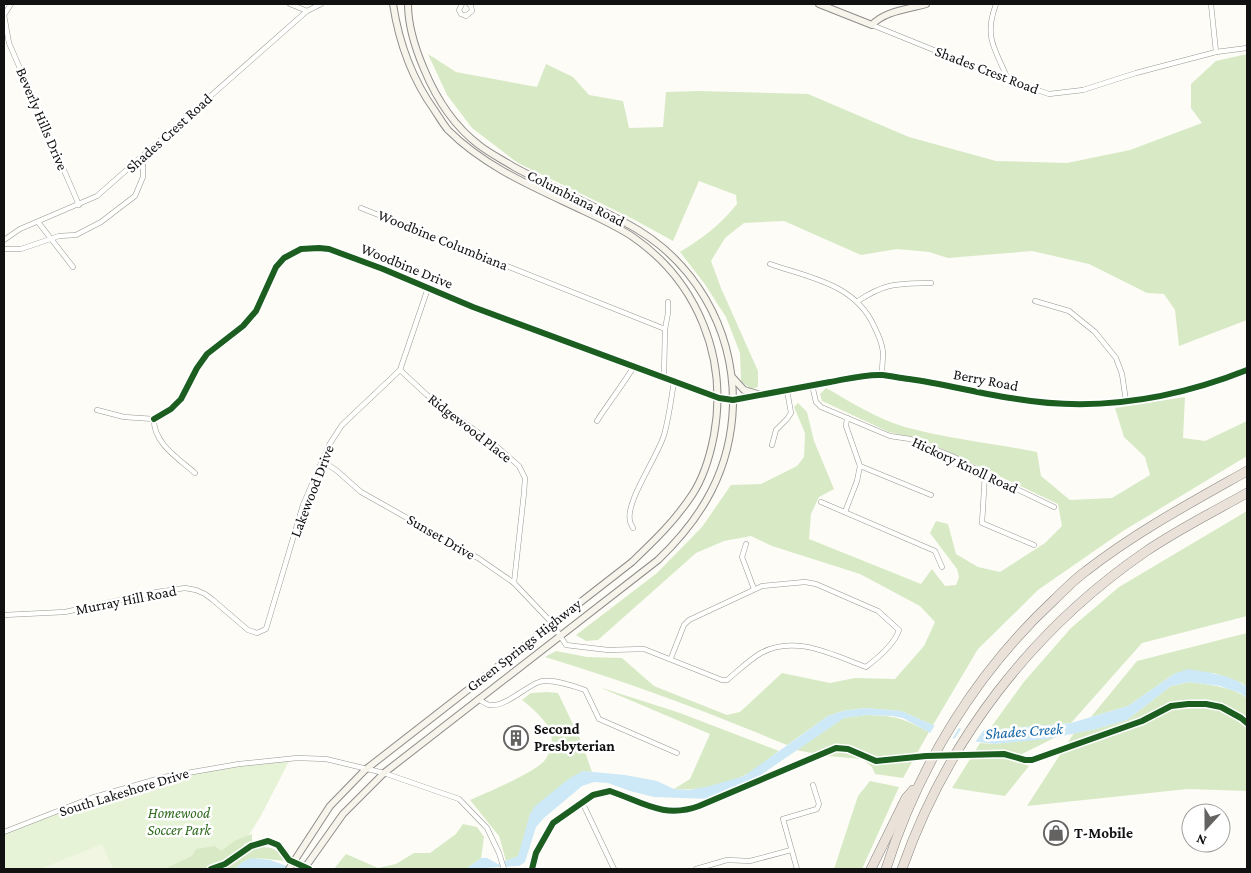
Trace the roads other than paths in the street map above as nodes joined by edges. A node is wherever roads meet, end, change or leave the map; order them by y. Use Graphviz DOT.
graph roads {
  1 [pos="11,4"];
  2 [pos="290,4"];
  3 [pos="321,4"];
  4 [pos="393,4"];
  5 [pos="408,4"];
  6 [pos="462,4"];
  7 [pos="469,4"];
  8 [pos="818,4"];
  9 [pos="926,4"];
  10 [pos="996,4"];
  11 [pos="1211,4"];
  12 [pos="307,11"];
  13 [pos="4,15"];
  14 [pos="872,25"];
  15 [pos="1247,48"];
  16 [pos="1216,52"];
  17 [pos="1008,80"];
  18 [pos="143,157"];
  19 [pos="79,205"];
  20 [pos="361,208"];
  21 [pos="38,222"];
  22 [pos="624,222"];
  23 [pos="621,229"];
  24 [pos="51,239"];
  25 [pos="4,240"];
  26 [pos="4,249"];
  27 [pos="770,264"];
  28 [pos="73,267"];
  29 [pos="932,283"];
  30 [pos="428,288"];
  31 [pos="858,301"];
  32 [pos="1035,301"];
  33 [pos="668,302"];
  34 [pos="665,329"];
  35 [pos="634,366"];
  36 [pos="400,370"];
  37 [pos="1247,370"];
  38 [pos="882,375"];
  39 [pos="664,376"];
  40 [pos="732,377"];
  41 [pos="674,382"];
  42 [pos="812,385"];
  43 [pos="787,390"];
  44 [pos="761,395"];
  45 [pos="719,398"];
  46 [pos="733,400"];
  47 [pos="1126,402"];
  48 [pos="97,410"];
  49 [pos="847,418"];
  50 [pos="154,419"];
  51 [pos="597,421"];
  52 [pos="772,445"];
  53 [pos="322,461"];
  54 [pos="860,466"];
  55 [pos="1247,471"];
  56 [pos="195,473"];
  57 [pos="985,474"];
  58 [pos="1247,493"];
  59 [pos="931,495"];
  60 [pos="821,502"];
  61 [pos="1054,507"];
  62 [pos="845,512"];
  63 [pos="633,528"];
  64 [pos="746,544"];
  65 [pos="1034,546"];
  66 [pos="942,567"];
  67 [pos="282,576"];
  68 [pos="514,583"];
  69 [pos="754,589"];
  70 [pos="4,615"];
  71 [pos="552,623"];
  72 [pos="561,636"];
  73 [pos="671,658"];
  74 [pos="478,699"];
  75 [pos="676,752"];
  76 [pos="365,770"];
  77 [pos="384,773"];
  78 [pos="813,785"];
  79 [pos="909,797"];
  80 [pos="585,808"];
  81 [pos="4,832"];
  82 [pos="791,850"];
  83 [pos="289,869"];
  84 [pos="304,869"];
  85 [pos="504,869"];
  86 [pos="614,869"];
  87 [pos="696,869"];
  88 [pos="797,869"];
  89 [pos="871,869"];
  90 [pos="886,869"];
  91 [pos="902,869"];
  1 -- 13 [label="street, Beverly Hills Drive"];
  2 -- 12 [label="street"];
  3 -- 12 [label="street, Shades Crest Road"];
  4 -- 23 [label="main road, Columbiana Road"];
  5 -- 22 [label="main road, Columbiana Road"];
  6 -- 7 [label="street"];
  8 -- 14 [label="main road, Shades Crest Road"];
  9 -- 14 [label="main road"];
  10 -- 17 [label="street"];
  11 -- 16 [label="street"];
  12 -- 18 [label="street, Shades Crest Road"];
  13 -- 19 [label="street, Beverly Hills Drive"];
  14 -- 17 [label="street, Shades Crest Road"];
  15 -- 16 [label="street, Shades Crest Road"];
  16 -- 17 [label="street, Shades Crest Road"];
  18 -- 19 [label="street, Shades Crest Road"];
  18 -- 24 [label="street"];
  19 -- 21 [label="street, Shades Crest Road"];
  20 -- 34 [label="street, Woodbine Columbiana"];
  21 -- 24 [label="street"];
  21 -- 25 [label="street, Shades Crest Road"];
  22 -- 23 [label="main road"];
  22 -- 40 [label="main road, Columbiana Road"];
  23 -- 45 [label="main road, Columbiana Road"];
  24 -- 26 [label="street"];
  24 -- 28 [label="street"];
  27 -- 31 [label="street"];
  29 -- 31 [label="street"];
  30 -- 35 [label="street, Woodbine Drive"];
  30 -- 36 [label="street, Lakewood Drive"];
  30 -- 50 [label="street, Woodbine Drive"];
  31 -- 38 [label="street"];
  32 -- 47 [label="street"];
  33 -- 34 [label="street"];
  34 -- 39 [label="street"];
  35 -- 39 [label="street, Woodbine Drive"];
  35 -- 51 [label="street"];
  36 -- 53 [label="street, Lakewood Drive"];
  36 -- 68 [label="street, Ridgewood Place"];
  37 -- 47 [label="street, Berry Road"];
  38 -- 42 [label="street, Berry Road"];
  38 -- 47 [label="street, Berry Road"];
  39 -- 41 [label="street, Woodbine Drive"];
  40 -- 44 [label="main road"];
  40 -- 46 [label="main road, Columbiana Road"];
  41 -- 45 [label="street, Woodbine Drive"];
  41 -- 63 [label="street"];
  42 -- 43 [label="street, Berry Road"];
  42 -- 49 [label="street, Hickory Knoll Road"];
  43 -- 44 [label="street, Berry Road"];
  43 -- 52 [label="street"];
  44 -- 46 [label="street, Berry Road"];
  45 -- 46 [label="street, Berry Road"];
  45 -- 71 [label="main road, Green Springs Highway"];
  46 -- 72 [label="main road, Green Springs Highway"];
  48 -- 50 [label="street"];
  49 -- 54 [label="street"];
  49 -- 57 [label="street, Hickory Knoll Road"];
  50 -- 56 [label="street"];
  53 -- 67 [label="street, Lakewood Drive"];
  53 -- 68 [label="street, Sunset Drive"];
  54 -- 59 [label="street"];
  54 -- 62 [label="street"];
  55 -- 79 [label="highway"];
  57 -- 61 [label="street, Hickory Knoll Road"];
  57 -- 65 [label="street"];
  58 -- 91 [label="highway"];
  60 -- 62 [label="street"];
  62 -- 66 [label="street"];
  64 -- 69 [label="street"];
  67 -- 70 [label="street, Murray Hill Road"];
  68 -- 71 [label="street, Sunset Drive"];
  69 -- 73 [label="street"];
  69 -- 73 [label="street"];
  71 -- 72 [label="street, Sunset Drive"];
  71 -- 76 [label="main road, Green Springs Highway"];
  72 -- 73 [label="street"];
  72 -- 74 [label="main road, Green Springs Highway"];
  74 -- 75 [label="street"];
  74 -- 77 [label="main road, Green Springs Highway"];
  76 -- 77 [label="street, South Lakeshore Drive"];
  76 -- 81 [label="street, South Lakeshore Drive"];
  76 -- 83 [label="main road, Green Springs Highway"];
  77 -- 84 [label="main road, Green Springs Highway"];
  77 -- 85 [label="street, South Lakeshore Drive"];
  78 -- 82 [label="street"];
  79 -- 89 [label="highway"];
  79 -- 90 [label="highway"];
  80 -- 86 [label="street"];
  82 -- 87 [label="street"];
  82 -- 88 [label="street"];
}
